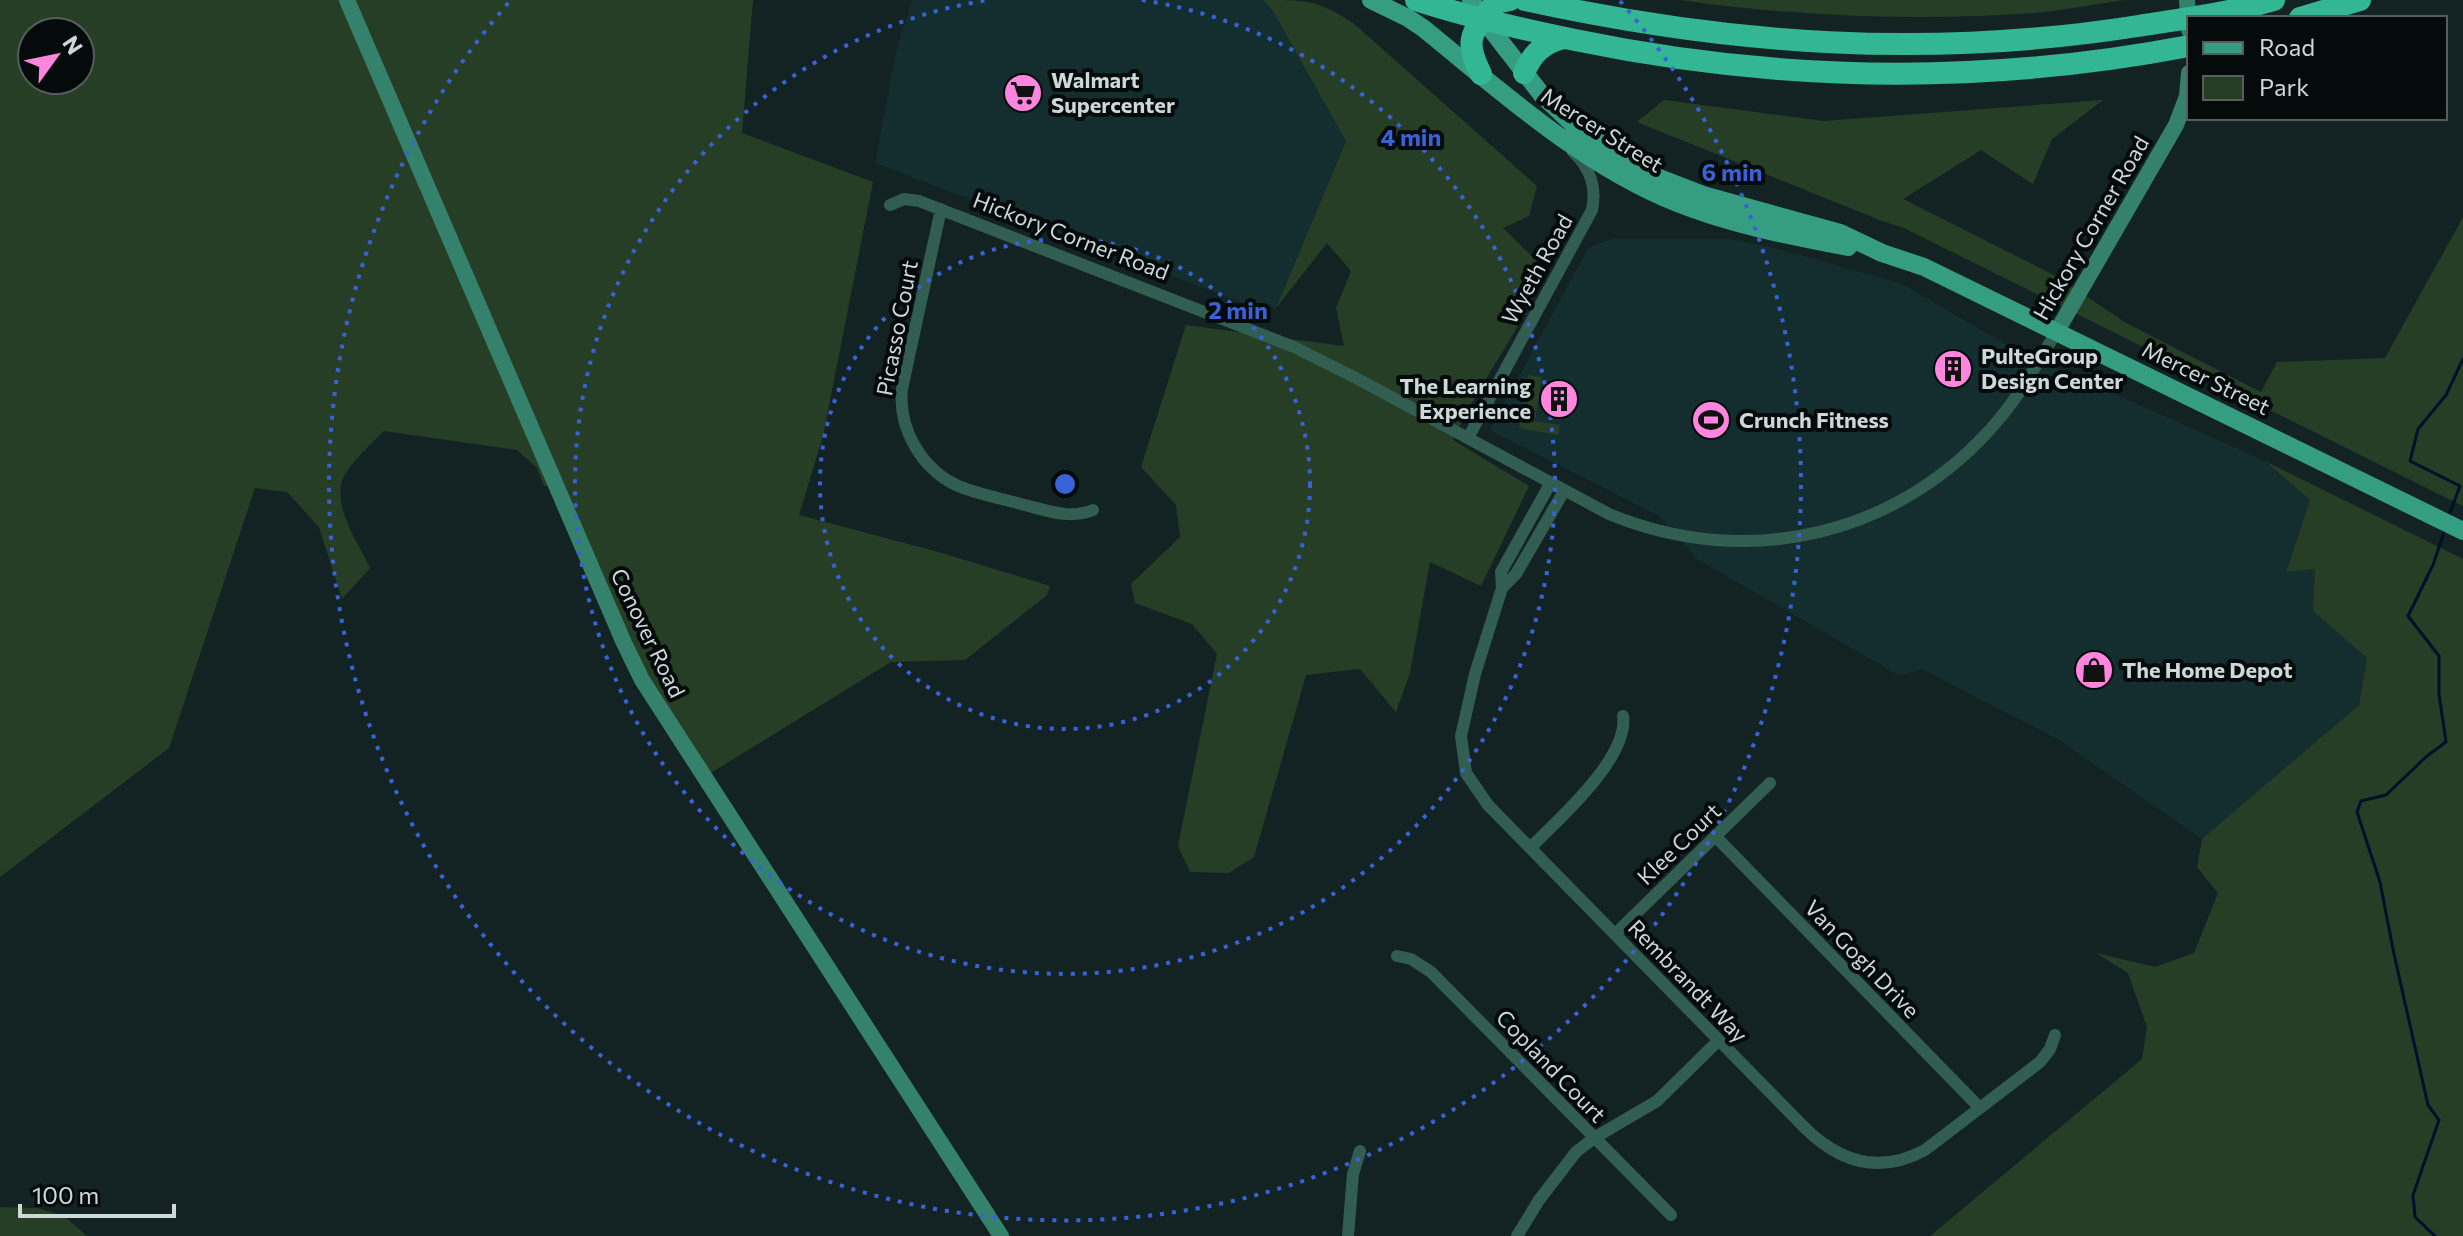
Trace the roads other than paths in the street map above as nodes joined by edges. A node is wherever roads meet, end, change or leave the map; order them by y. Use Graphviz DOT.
graph roads {
  1 [pos="347,0"];
  2 [pos="1371,0"];
  3 [pos="1416,0"];
  4 [pos="1510,0"];
  5 [pos="1525,0"];
  6 [pos="2274,0"];
  7 [pos="2360,0"];
  8 [pos="1477,9"];
  9 [pos="2198,16"];
  10 [pos="2307,16"];
  11 [pos="2187,18"];
  12 [pos="1563,38"];
  13 [pos="2187,46"];
  14 [pos="1524,73"];
  15 [pos="1481,74"];
  16 [pos="2187,96"];
  17 [pos="1545,125"];
  18 [pos="890,205"];
  19 [pos="941,209"];
  20 [pos="1882,253"];
  21 [pos="2057,331"];
  22 [pos="1468,438"];
  23 [pos="1550,484"];
  24 [pos="1564,491"];
  25 [pos="1093,510"];
  26 [pos="2452,526"];
  27 [pos="1502,588"];
  28 [pos="1623,716"];
  29 [pos="1770,783"];
  30 [pos="1716,837"];
  31 [pos="1530,848"];
  32 [pos="1615,934"];
  33 [pos="1397,956"];
  34 [pos="2055,1035"];
  35 [pos="1718,1041"];
  36 [pos="1980,1108"];
  37 [pos="1594,1138"];
  38 [pos="1360,1151"];
  39 [pos="1671,1215"];
  40 [pos="1001,1236"];
  41 [pos="1348,1236"];
  42 [pos="1517,1236"];
  1 -- 40 [label="street, Conover Road"];
  2 -- 15 [label="main road, Mercer Street"];
  3 -- 8 [label="highway"];
  4 -- 8 [label="highway"];
  5 -- 11 [label="highway"];
  6 -- 9 [label="highway"];
  7 -- 10 [label="highway"];
  8 -- 12 [label="highway"];
  8 -- 14 [label="main road, Mercer Street"];
  8 -- 15 [label="highway"];
  12 -- 13 [label="highway"];
  12 -- 14 [label="highway"];
  14 -- 20 [label="main road, Mercer Street"];
  15 -- 17 [label="main road, Mercer Street"];
  16 -- 21 [label="street, Hickory Corner Road"];
  17 -- 20 [label="main road, Mercer Street"];
  17 -- 22 [label="street, Wyeth Road"];
  18 -- 19 [label="street, Hickory Corner Road"];
  19 -- 22 [label="street, Hickory Corner Road"];
  19 -- 25 [label="street, Picasso Court"];
  20 -- 21 [label="main road, Mercer Street"];
  21 -- 24 [label="street, Hickory Corner Road"];
  21 -- 26 [label="main road, Mercer Street"];
  22 -- 23 [label="street, Hickory Corner Road"];
  23 -- 24 [label="street, Hickory Corner Road"];
  23 -- 27 [label="street, Rembrandt Way"];
  24 -- 27 [label="street, Rembrandt Way"];
  27 -- 31 [label="street, Rembrandt Way"];
  28 -- 31 [label="street"];
  29 -- 30 [label="street, Klee Court"];
  30 -- 32 [label="street, Klee Court"];
  30 -- 36 [label="street, Van Gogh Drive"];
  31 -- 32 [label="street, Rembrandt Way"];
  32 -- 35 [label="street, Rembrandt Way"];
  33 -- 37 [label="street, Copland Court"];
  34 -- 36 [label="street, Rembrandt Way"];
  35 -- 36 [label="street, Rembrandt Way"];
  35 -- 37 [label="street"];
  37 -- 39 [label="street, Copland Court"];
  37 -- 42 [label="street"];
  38 -- 41 [label="street"];
}
